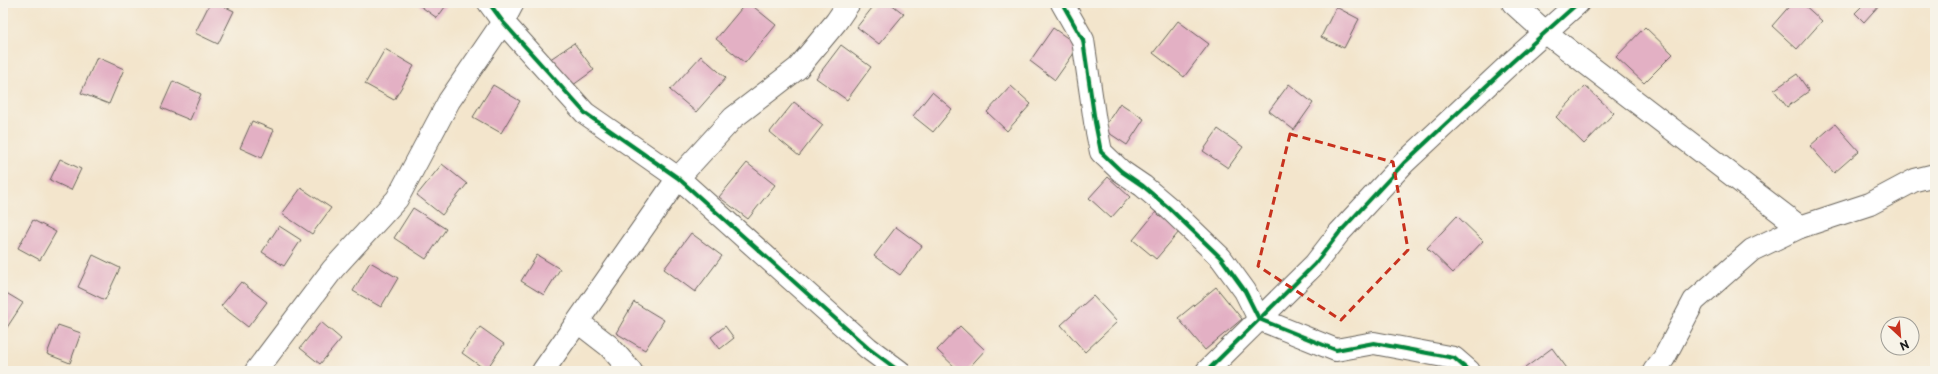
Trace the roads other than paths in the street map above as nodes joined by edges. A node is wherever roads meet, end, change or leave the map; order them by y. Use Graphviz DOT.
graph roads {
  1 [pos="489,3"];
  2 [pos="849,3"];
  3 [pos="1062,3"];
  4 [pos="1513,3"];
  5 [pos="1578,3"];
  6 [pos="508,12"];
  7 [pos="1545,32"];
  8 [pos="1935,175"];
  9 [pos="678,178"];
  10 [pos="1800,227"];
  11 [pos="1259,319"];
  12 [pos="578,322"];
  13 [pos="1663,367"];
  14 [pos="256,371"];
  15 [pos="543,371"];
  16 [pos="631,371"];
  17 [pos="899,371"];
  18 [pos="1207,371"];
  19 [pos="1469,371"];
  1 -- 6 [label="street"];
  2 -- 9 [label="street"];
  3 -- 11 [label="street"];
  4 -- 7 [label="street"];
  5 -- 7 [label="street"];
  6 -- 9 [label="street"];
  6 -- 14 [label="street"];
  7 -- 10 [label="street"];
  7 -- 11 [label="street"];
  8 -- 10 [label="street"];
  9 -- 12 [label="street"];
  9 -- 17 [label="street"];
  10 -- 13 [label="street"];
  11 -- 18 [label="street"];
  11 -- 19 [label="street"];
  12 -- 15 [label="street"];
  12 -- 16 [label="street"];
}
